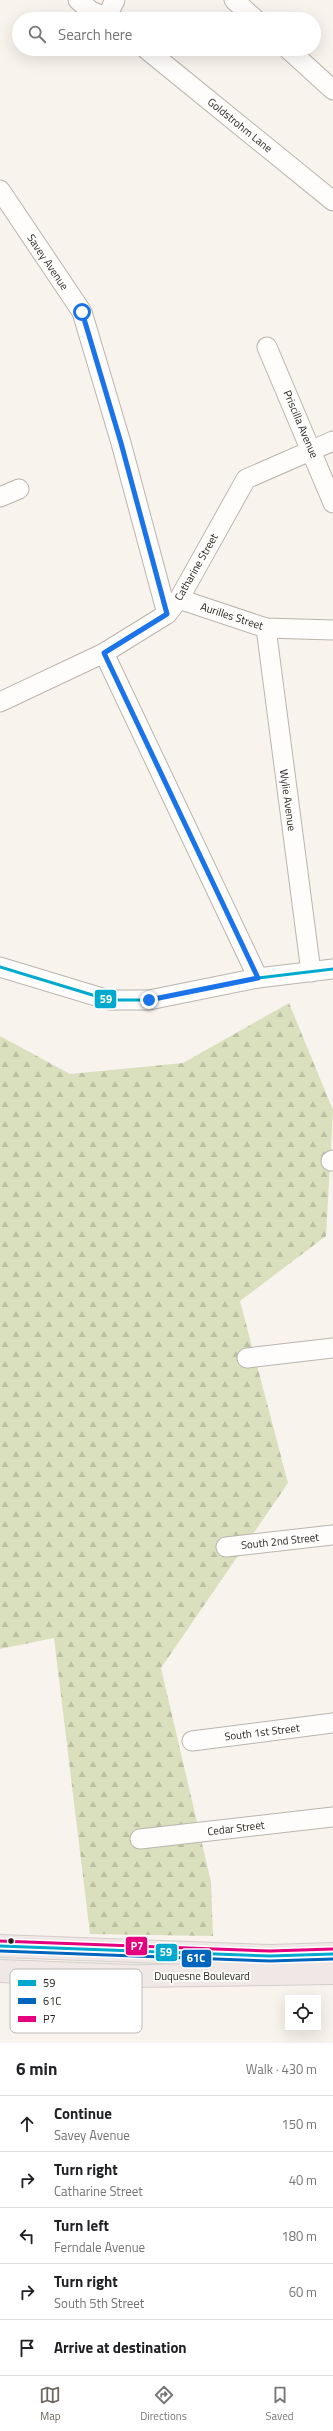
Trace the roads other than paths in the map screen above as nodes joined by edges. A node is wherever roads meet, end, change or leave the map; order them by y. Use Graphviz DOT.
graph roads {
  1 [pos="78,0"];
  2 [pos="234,0"];
  3 [pos="110,12"];
  4 [pos="247,12"];
  5 [pos="155,56"];
  6 [pos="296,56"];
  7 [pos="333,90"];
  8 [pos="0,190"];
  9 [pos="333,201"];
  10 [pos="268,347"];
  11 [pos="333,441"];
  12 [pos="312,451"];
  13 [pos="19,489"];
  14 [pos="0,497"];
  15 [pos="333,503"];
  16 [pos="179,599"];
  17 [pos="167,614"];
  18 [pos="266,628"];
  19 [pos="333,630"];
  20 [pos="104,653"];
  21 [pos="0,702"];
  22 [pos="1,967"];
  23 [pos="333,969"];
  24 [pos="311,972"];
  25 [pos="258,978"];
  26 [pos="333,1348"];
  27 [pos="247,1358"];
  28 [pos="333,1535"];
  29 [pos="226,1547"];
  30 [pos="333,1723"];
  31 [pos="192,1741"];
  32 [pos="333,1816"];
  33 [pos="140,1839"];
  34 [pos="0,1946"];
  35 [pos="333,1954"];
  36 [pos="0,1971"];
  37 [pos="10,1971"];
  38 [pos="333,1973"];
  39 [pos="142,1976"];
  1 -- 3 [label="street"];
  2 -- 4 [label="street"];
  5 -- 9 [label="street, Goldstrohm Lane"];
  6 -- 7 [label="street"];
  8 -- 17 [label="street, Savey Avenue"];
  10 -- 12 [label="street, Priscilla Avenue"];
  11 -- 12 [label="street, Catharine Street"];
  12 -- 15 [label="street, Priscilla Avenue"];
  12 -- 16 [label="street, Catharine Street"];
  13 -- 14 [label="street"];
  16 -- 17 [label="street, Catharine Street"];
  16 -- 18 [label="street, Aurilles Street"];
  17 -- 20 [label="street, Catharine Street"];
  18 -- 19 [label="street, Aurilles Street"];
  18 -- 24 [label="street, Wylie Avenue"];
  20 -- 21 [label="street, Catharine Street"];
  20 -- 25 [label="street"];
  22 -- 25 [label="street"];
  23 -- 24 [label="street"];
  24 -- 25 [label="street"];
  26 -- 27 [label="street"];
  28 -- 29 [label="street, South 2nd Street"];
  30 -- 31 [label="street, South 1st Street"];
  32 -- 33 [label="street, Cedar Street"];
  34 -- 35 [label="main road"];
  36 -- 37 [label="main road, Duquesne Boulevard"];
  38 -- 39 [label="main road, Duquesne Boulevard"];
}
